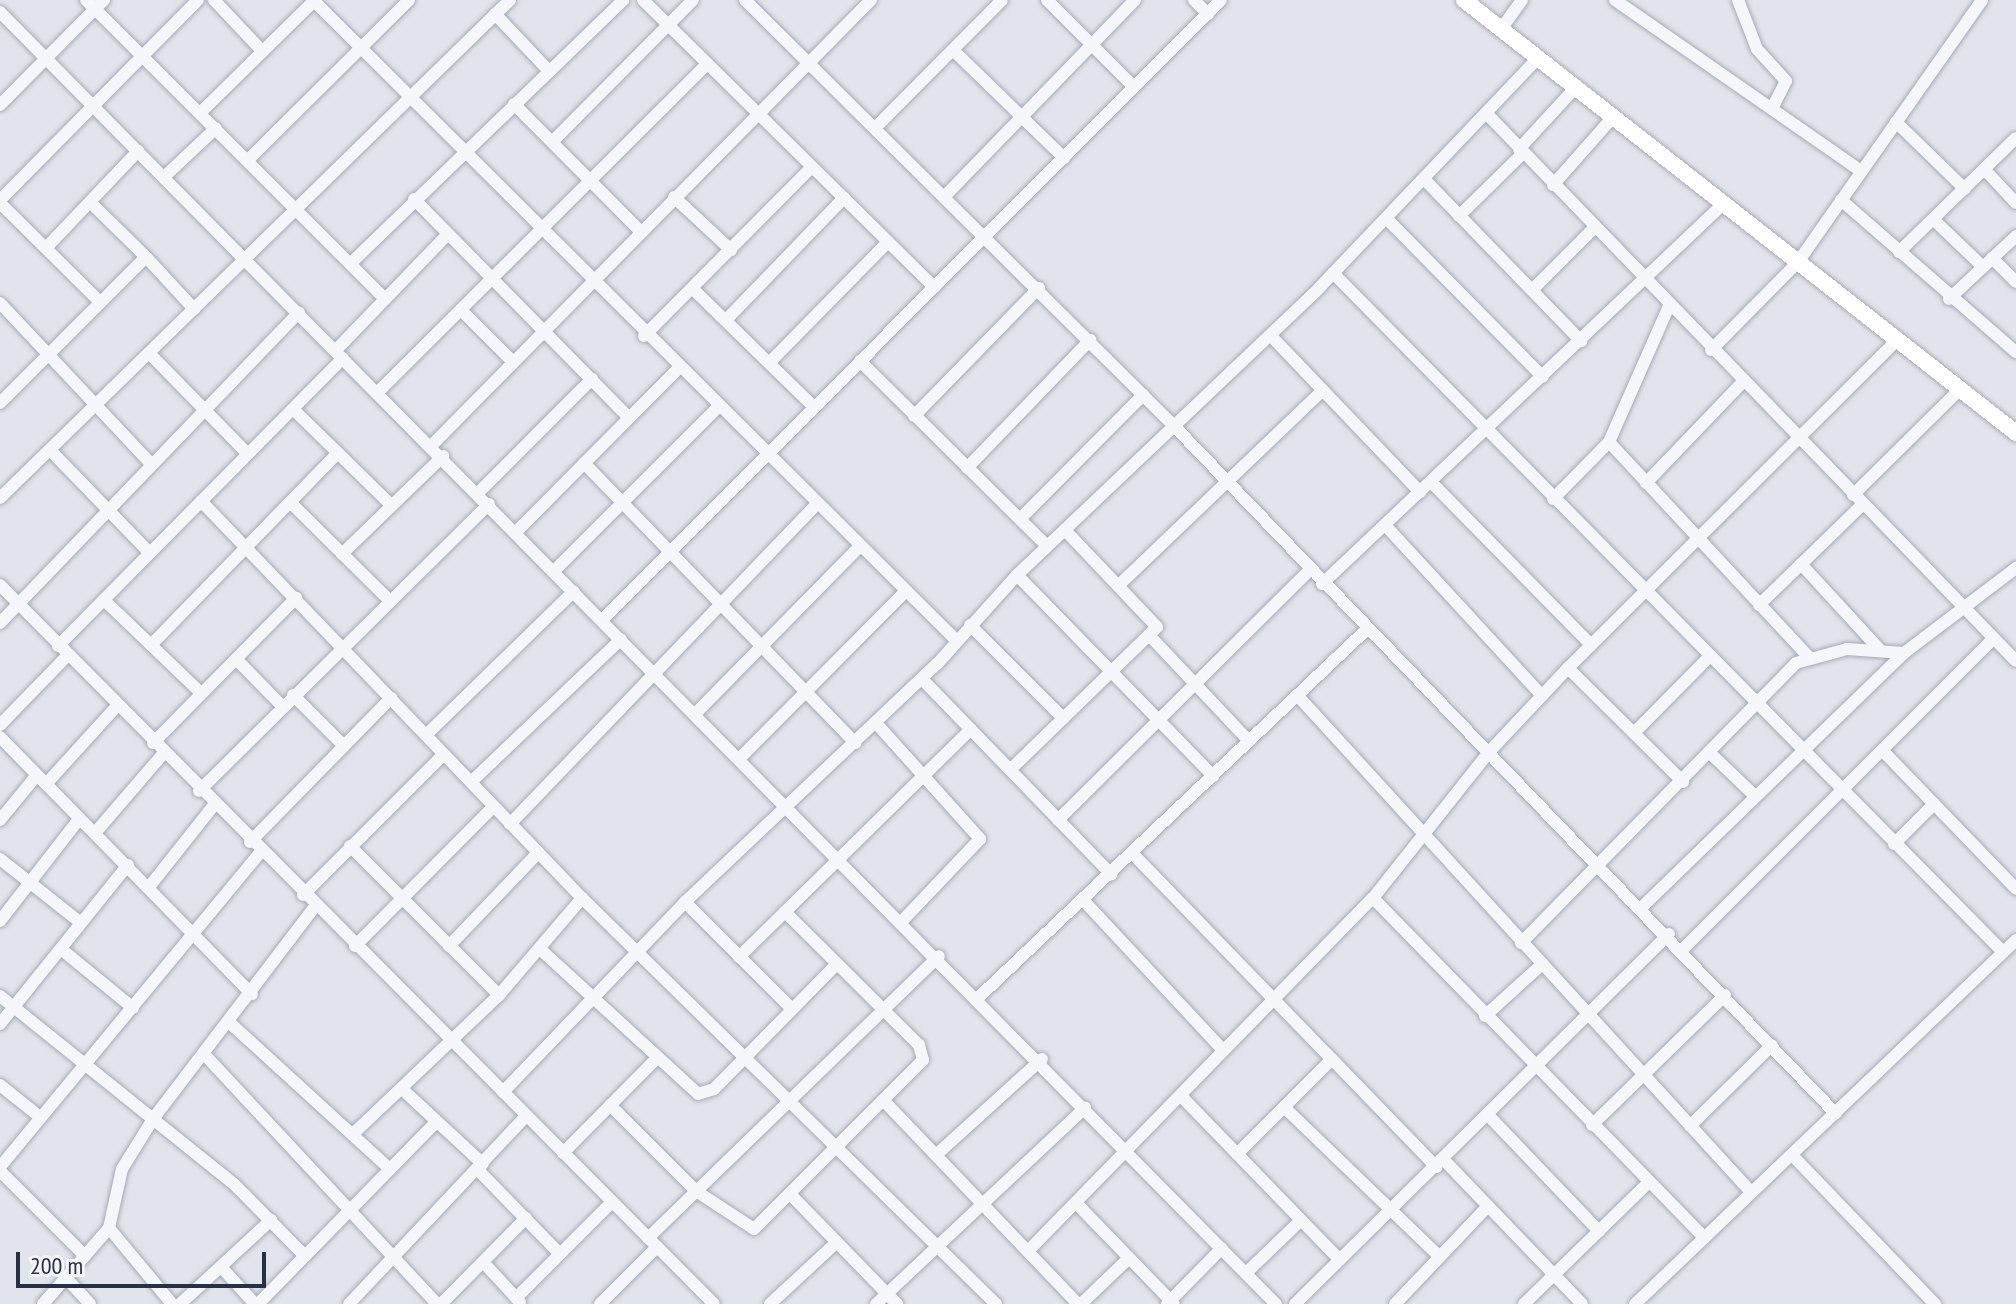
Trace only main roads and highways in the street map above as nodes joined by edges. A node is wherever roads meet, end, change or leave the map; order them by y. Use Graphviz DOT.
graph roads {
  1 [pos="1464,0"];
  2 [pos="2016,433"];
  1 -- 2 [label="main road"];
}
